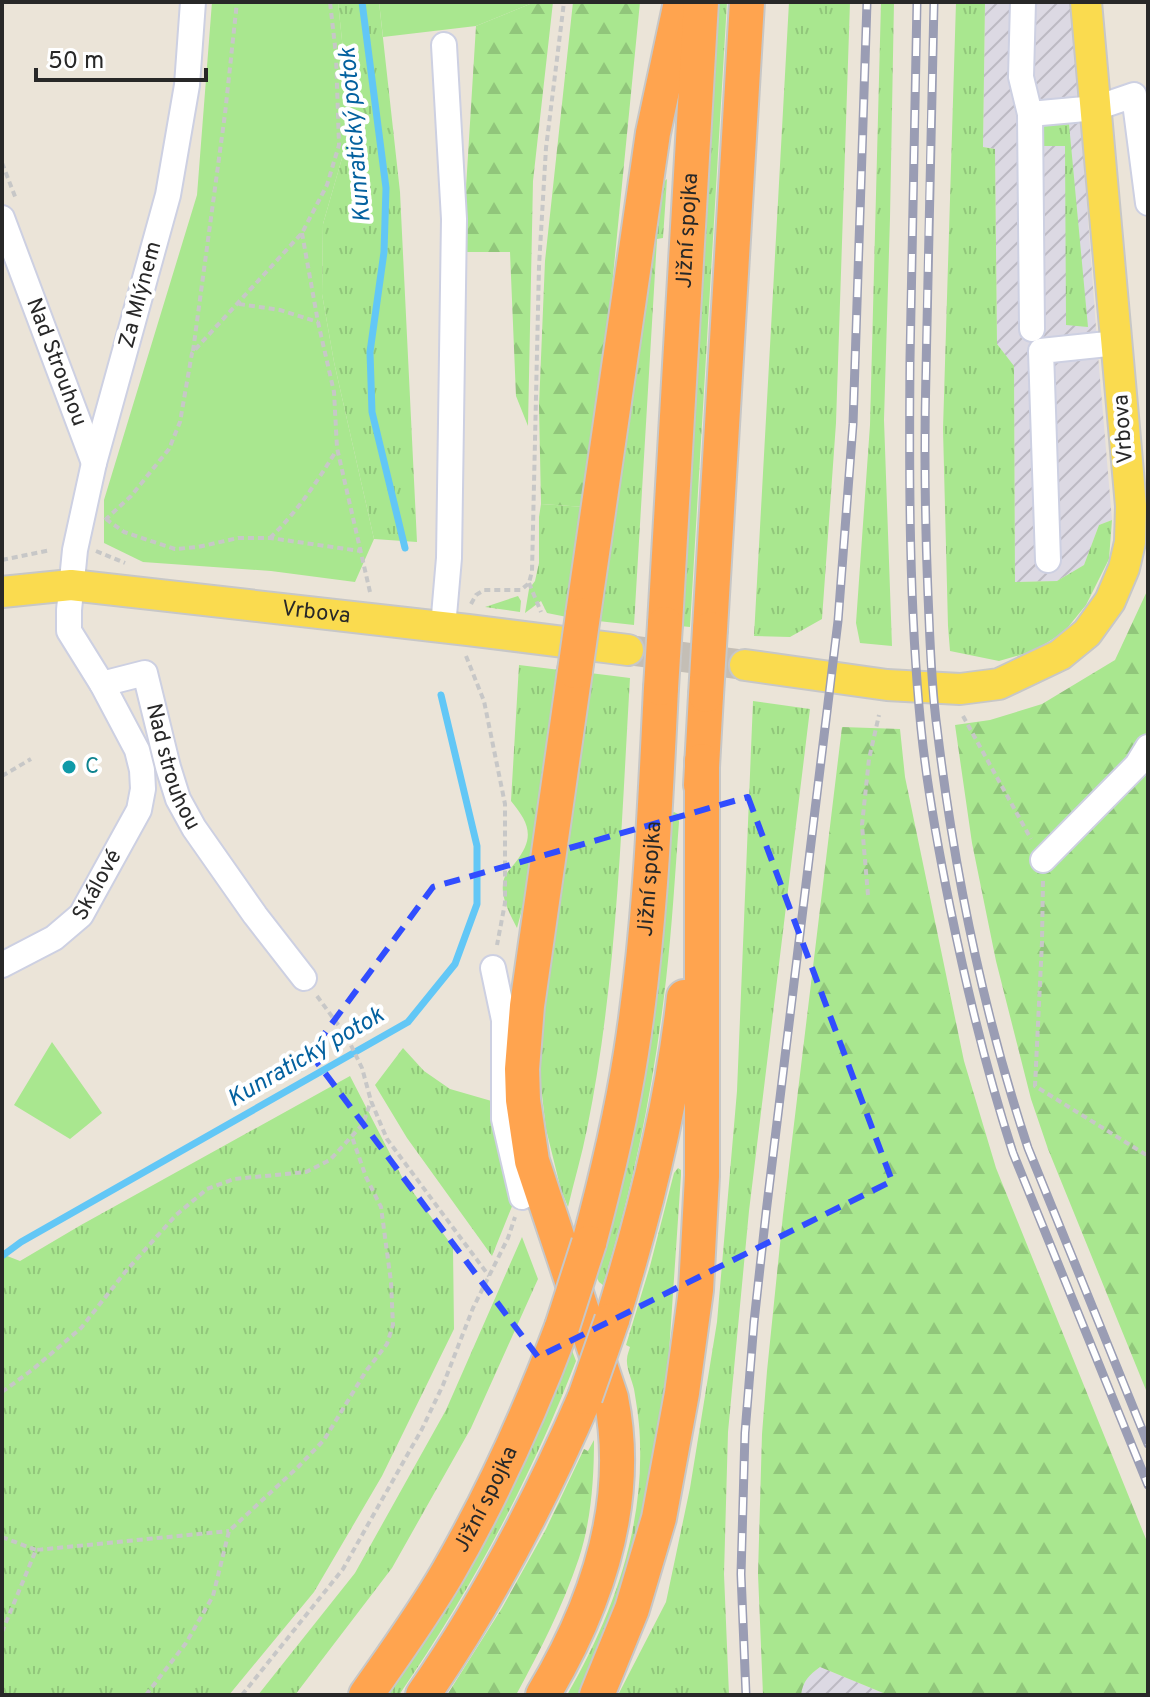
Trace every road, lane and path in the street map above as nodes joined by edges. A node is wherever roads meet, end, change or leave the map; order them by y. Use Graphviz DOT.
graph roads {
  1 [pos="193,2"];
  2 [pos="237,2"];
  3 [pos="330,2"];
  4 [pos="564,2"];
  5 [pos="681,2"];
  6 [pos="701,2"];
  7 [pos="747,2"];
  8 [pos="1023,2"];
  9 [pos="1086,2"];
  10 [pos="444,45"];
  11 [pos="1096,108"];
  12 [pos="1030,114"];
  13 [pos="1148,203"];
  14 [pos="2,218"];
  15 [pos="302,233"];
  16 [pos="239,304"];
  17 [pos="318,322"];
  18 [pos="1032,329"];
  19 [pos="1117,343"];
  20 [pos="192,353"];
  21 [pos="337,448"];
  22 [pos="94,463"];
  23 [pos="106,519"];
  24 [pos="95,529"];
  25 [pos="270,538"];
  26 [pos="96,540"];
  27 [pos="53,550"];
  28 [pos="97,551"];
  29 [pos="360,551"];
  30 [pos="2,560"];
  31 [pos="1048,560"];
  32 [pos="529,583"];
  33 [pos="71,585"];
  34 [pos="2,592"];
  35 [pos="370,594"];
  36 [pos="471,607"];
  37 [pos="543,618"];
  38 [pos="443,627"];
  39 [pos="628,650"];
  40 [pos="465,654"];
  41 [pos="745,665"];
  42 [pos="102,684"];
  43 [pos="879,715"];
  44 [pos="963,716"];
  45 [pos="1148,747"];
  46 [pos="31,759"];
  47 [pos="702,761"];
  48 [pos="2,776"];
  49 [pos="1043,860"];
  50 [pos="868,895"];
  51 [pos="2,965"];
  52 [pos="493,968"];
  53 [pos="304,978"];
  54 [pos="371,1101"];
  55 [pos="352,1137"];
  56 [pos="1148,1156"];
  57 [pos="522,1197"];
  58 [pos="490,1276"];
  59 [pos="2,1392"];
  60 [pos="229,1531"];
  61 [pos="2,1537"];
  62 [pos="36,1550"];
  63 [pos="2,1632"];
  64 [pos="146,1695"];
  65 [pos="242,1695"];
  66 [pos="366,1695"];
  67 [pos="423,1695"];
  68 [pos="543,1695"];
  69 [pos="597,1695"];
  1 -- 22 [label="street, Za Mlýnem"];
  2 -- 20 [label="path"];
  3 -- 15 [label="path"];
  4 -- 32 [label="path"];
  5 -- 68 [label="highway, bridge"];
  6 -- 66 [label="highway, Jižní spojka, bridge"];
  7 -- 47 [label="highway, Jižní spojka, bridge"];
  8 -- 12 [label="street"];
  9 -- 11 [label="main road, Vrbova"];
  10 -- 38 [label="street"];
  11 -- 12 [label="street"];
  11 -- 13 [label="street"];
  11 -- 19 [label="main road, Vrbova"];
  12 -- 18 [label="street"];
  14 -- 22 [label="street, Nad Strouhou"];
  15 -- 16 [label="path"];
  15 -- 17 [label="path"];
  16 -- 17 [label="path"];
  16 -- 20 [label="path"];
  17 -- 21 [label="path"];
  19 -- 31 [label="street"];
  19 -- 41 [label="main road, Vrbova"];
  20 -- 23 [label="path"];
  21 -- 25 [label="path"];
  21 -- 29 [label="path"];
  22 -- 33 [label="street, Za Mlýnem"];
  23 -- 24 [label="path"];
  23 -- 25 [label="path"];
  25 -- 29 [label="path"];
  26 -- 28 [label="path"];
  27 -- 30 [label="path"];
  29 -- 35 [label="path"];
  32 -- 36 [label="path"];
  32 -- 37 [label="path"];
  33 -- 34 [label="main road, Vrbova"];
  33 -- 38 [label="main road, Vrbova"];
  33 -- 42 [label="street"];
  38 -- 39 [label="main road, Vrbova"];
  40 -- 52 [label="path"];
  42 -- 51 [label="street, Skálové"];
  42 -- 53 [label="street, Nad strouhou"];
  43 -- 50 [label="path"];
  44 -- 49 [label="path"];
  45 -- 49 [label="street"];
  46 -- 48 [label="path"];
  47 -- 67 [label="highway, Jižní spojka, bridge"];
  47 -- 69 [label="highway"];
  49 -- 56 [label="path"];
  52 -- 57 [label="street"];
  53 -- 54 [label="path"];
  54 -- 55 [label="path"];
  54 -- 58 [label="path"];
  55 -- 59 [label="path"];
  55 -- 60 [label="path"];
  57 -- 58 [label="path"];
  58 -- 65 [label="path"];
  60 -- 62 [label="path"];
  60 -- 64 [label="path"];
  61 -- 62 [label="path"];
  62 -- 63 [label="path"];
}
